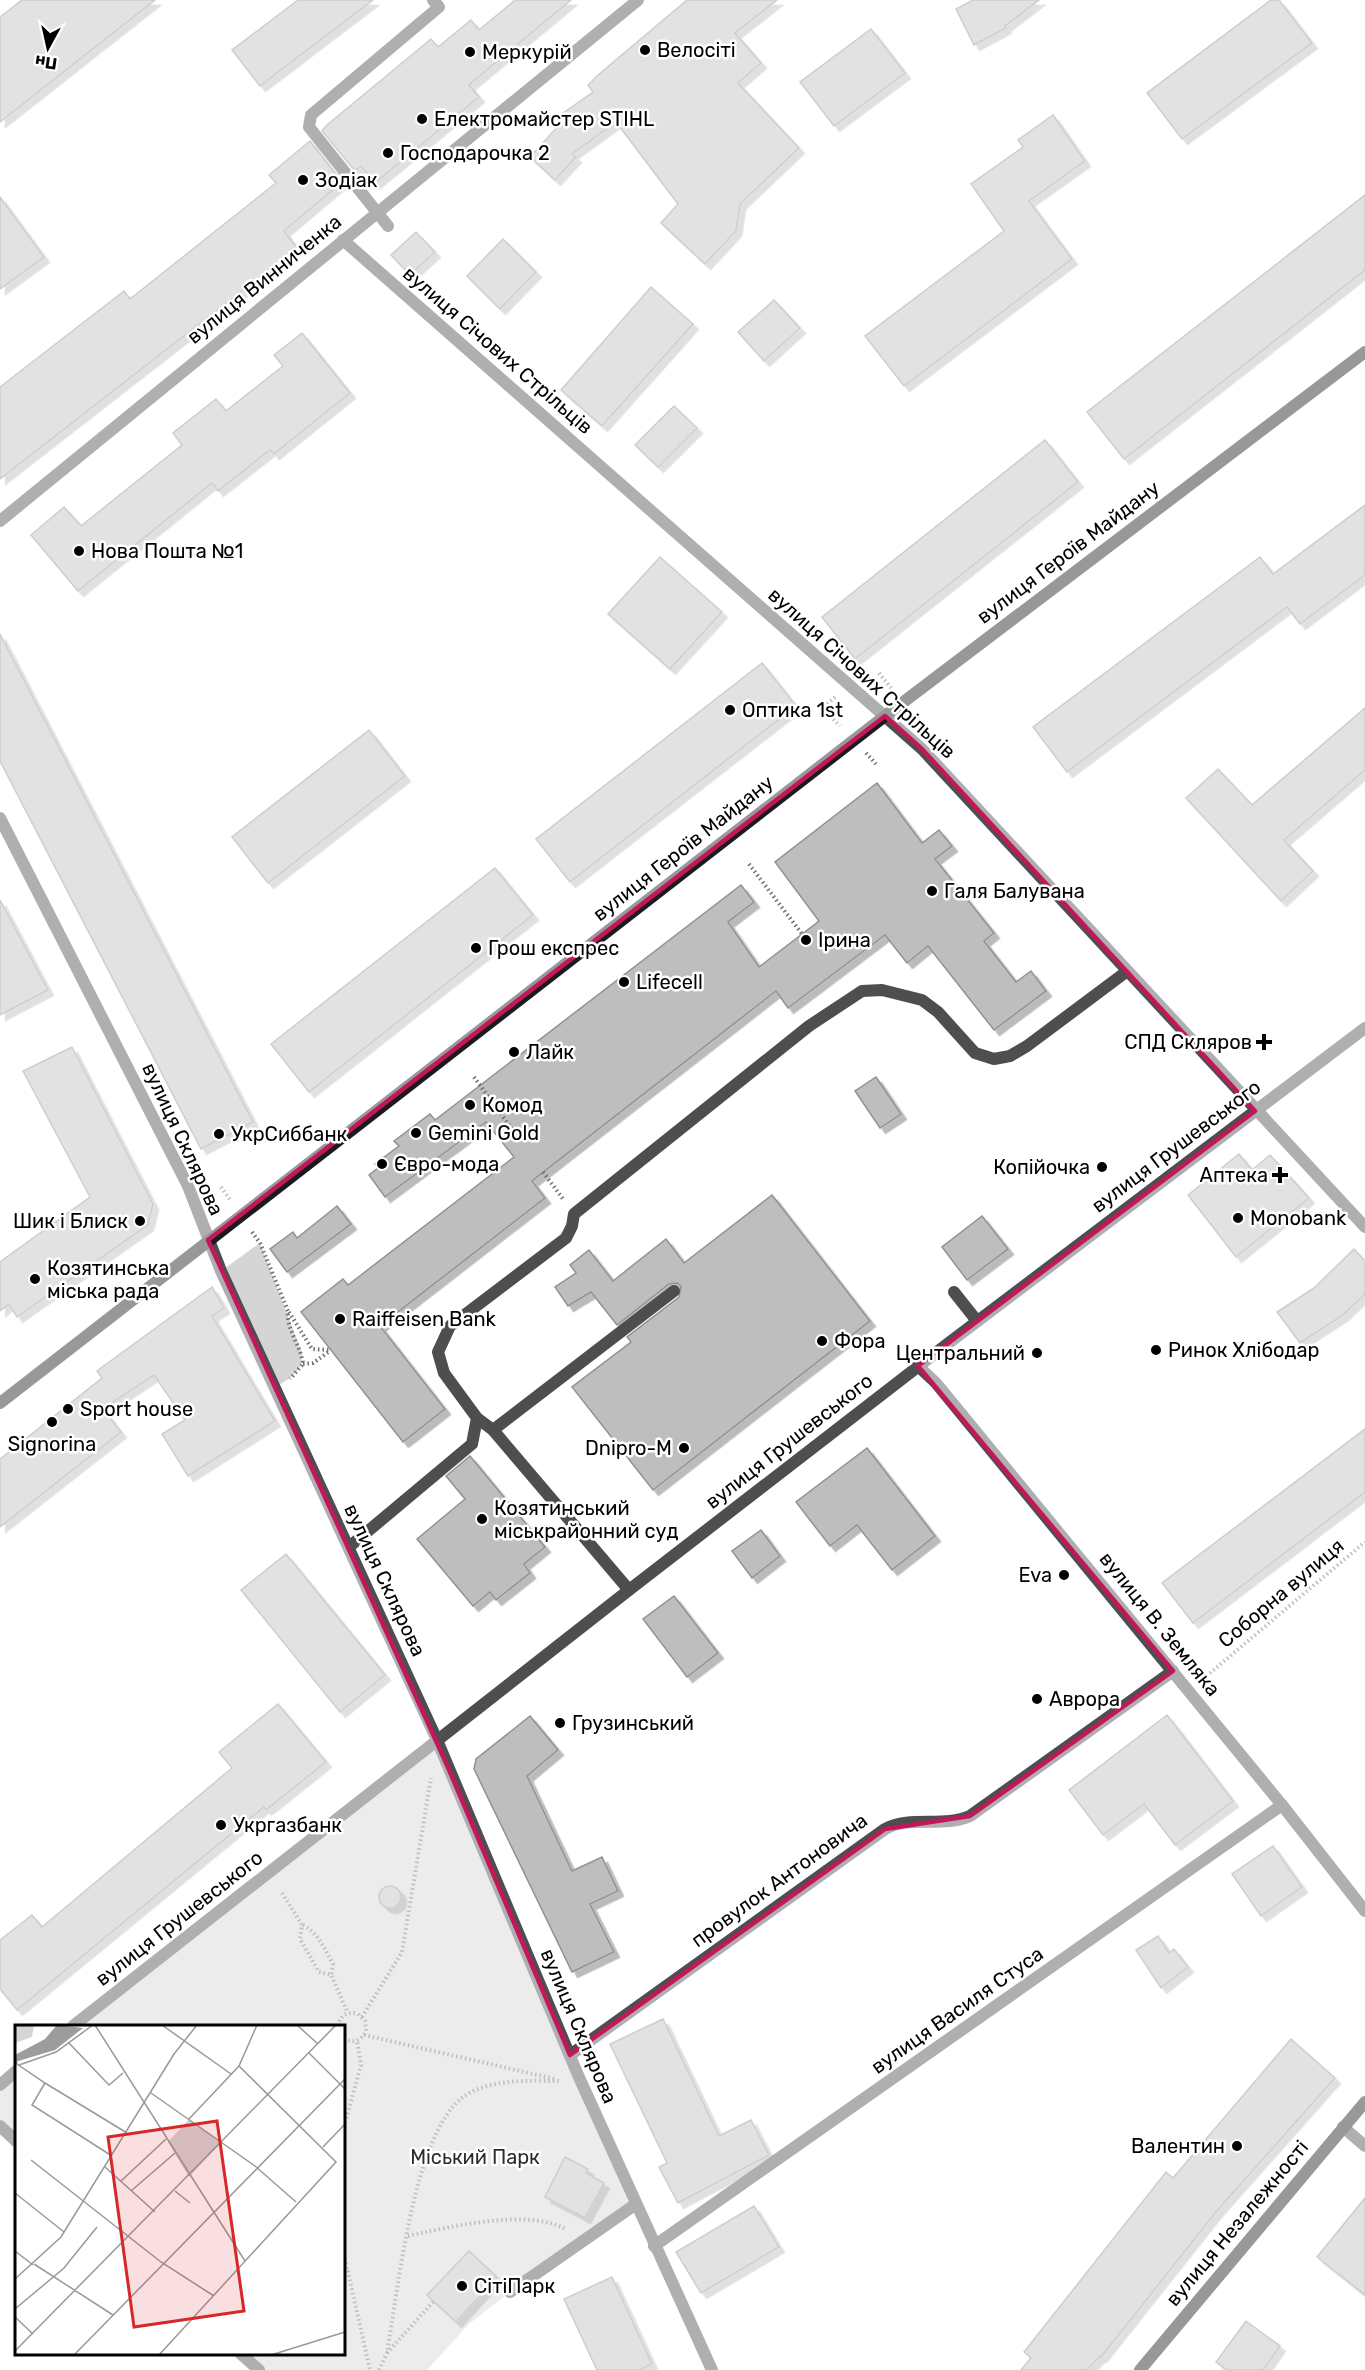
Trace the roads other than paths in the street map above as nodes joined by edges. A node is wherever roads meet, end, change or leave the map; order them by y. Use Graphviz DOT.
graph roads {
  1 [pos="433,0"];
  2 [pos="638,0"];
  3 [pos="376,212"];
  4 [pos="388,226"];
  5 [pos="343,240"];
  6 [pos="1365,352"];
  7 [pos="0,521"];
  8 [pos="885,716"];
  9 [pos="0,818"];
  10 [pos="1126,972"];
  11 [pos="1365,1028"];
  12 [pos="1255,1111"];
  13 [pos="1365,1227"];
  14 [pos="208,1240"];
  15 [pos="674,1291"];
  16 [pos="954,1292"];
  17 [pos="977,1321"];
  18 [pos="918,1366"];
  19 [pos="0,1403"];
  20 [pos="477,1418"];
  21 [pos="493,1430"];
  22 [pos="349,1547"];
  23 [pos="629,1590"];
  24 [pos="1173,1671"];
  25 [pos="437,1740"];
  26 [pos="1282,1804"];
  27 [pos="1365,1911"];
  28 [pos="74,2025"];
  29 [pos="570,2055"];
  30 [pos="15,2072"];
  31 [pos="0,2085"];
  32 [pos="1365,2102"];
  33 [pos="0,2126"];
  34 [pos="1343,2127"];
  35 [pos="15,2140"];
  36 [pos="1365,2146"];
  37 [pos="636,2204"];
  38 [pos="654,2246"];
  39 [pos="510,2292"];
  40 [pos="242,2355"];
  41 [pos="259,2370"];
  42 [pos="711,2370"];
  43 [pos="1140,2370"];
  1 -- 3 [label="street"];
  2 -- 3 [label="street, вулиця Винниченка"];
  3 -- 4 [label="street"];
  3 -- 5 [label="street, вулиця Винниченка"];
  5 -- 7 [label="street, вулиця Винниченка"];
  5 -- 8 [label="street, вулиця Січових Стрільців"];
  6 -- 8 [label="street, вулиця Героїв Майдану"];
  8 -- 10 [label="street, вулиця Січових Стрільців"];
  8 -- 14 [label="street, вулиця Героїв Майдану"];
  9 -- 14 [label="street, вулиця Склярова"];
  10 -- 12 [label="street, вулиця Січових Стрільців"];
  10 -- 20 [label="street"];
  11 -- 12 [label="street, вулиця Грушевського"];
  12 -- 13 [label="street, вулиця Січових Стрільців"];
  12 -- 17 [label="street, вулиця Грушевського"];
  14 -- 19 [label="street, вулиця Героїв Майдану"];
  14 -- 22 [label="street, вулиця Склярова"];
  15 -- 21 [label="street"];
  16 -- 17 [label="street"];
  17 -- 18 [label="street, вулиця Грушевського"];
  18 -- 23 [label="street, вулиця Грушевського"];
  18 -- 24 [label="street, вулиця В. Земляка"];
  20 -- 21 [label="street"];
  20 -- 22 [label="street"];
  21 -- 23 [label="street"];
  22 -- 25 [label="street, вулиця Склярова"];
  23 -- 25 [label="street, вулиця Грушевського"];
  24 -- 26 [label="street, вулиця В. Земляка"];
  24 -- 29 [label="street, провулок Антоновича"];
  25 -- 28 [label="street, вулиця Грушевського"];
  25 -- 29 [label="street, вулиця Склярова"];
  26 -- 27 [label="street, вулиця В. Земляка"];
  26 -- 38 [label="street, вулиця Василя Стуса"];
  29 -- 37 [label="street, вулиця Склярова"];
  30 -- 31 [label="street"];
  32 -- 34 [label="street, вулиця Незалежності"];
  33 -- 35 [label="street"];
  34 -- 36 [label="street"];
  34 -- 43 [label="street, вулиця Незалежності"];
  37 -- 38 [label="street, вулиця Склярова"];
  37 -- 39 [label="street"];
  38 -- 42 [label="street, вулиця Склярова"];
  40 -- 41 [label="street"];
}
